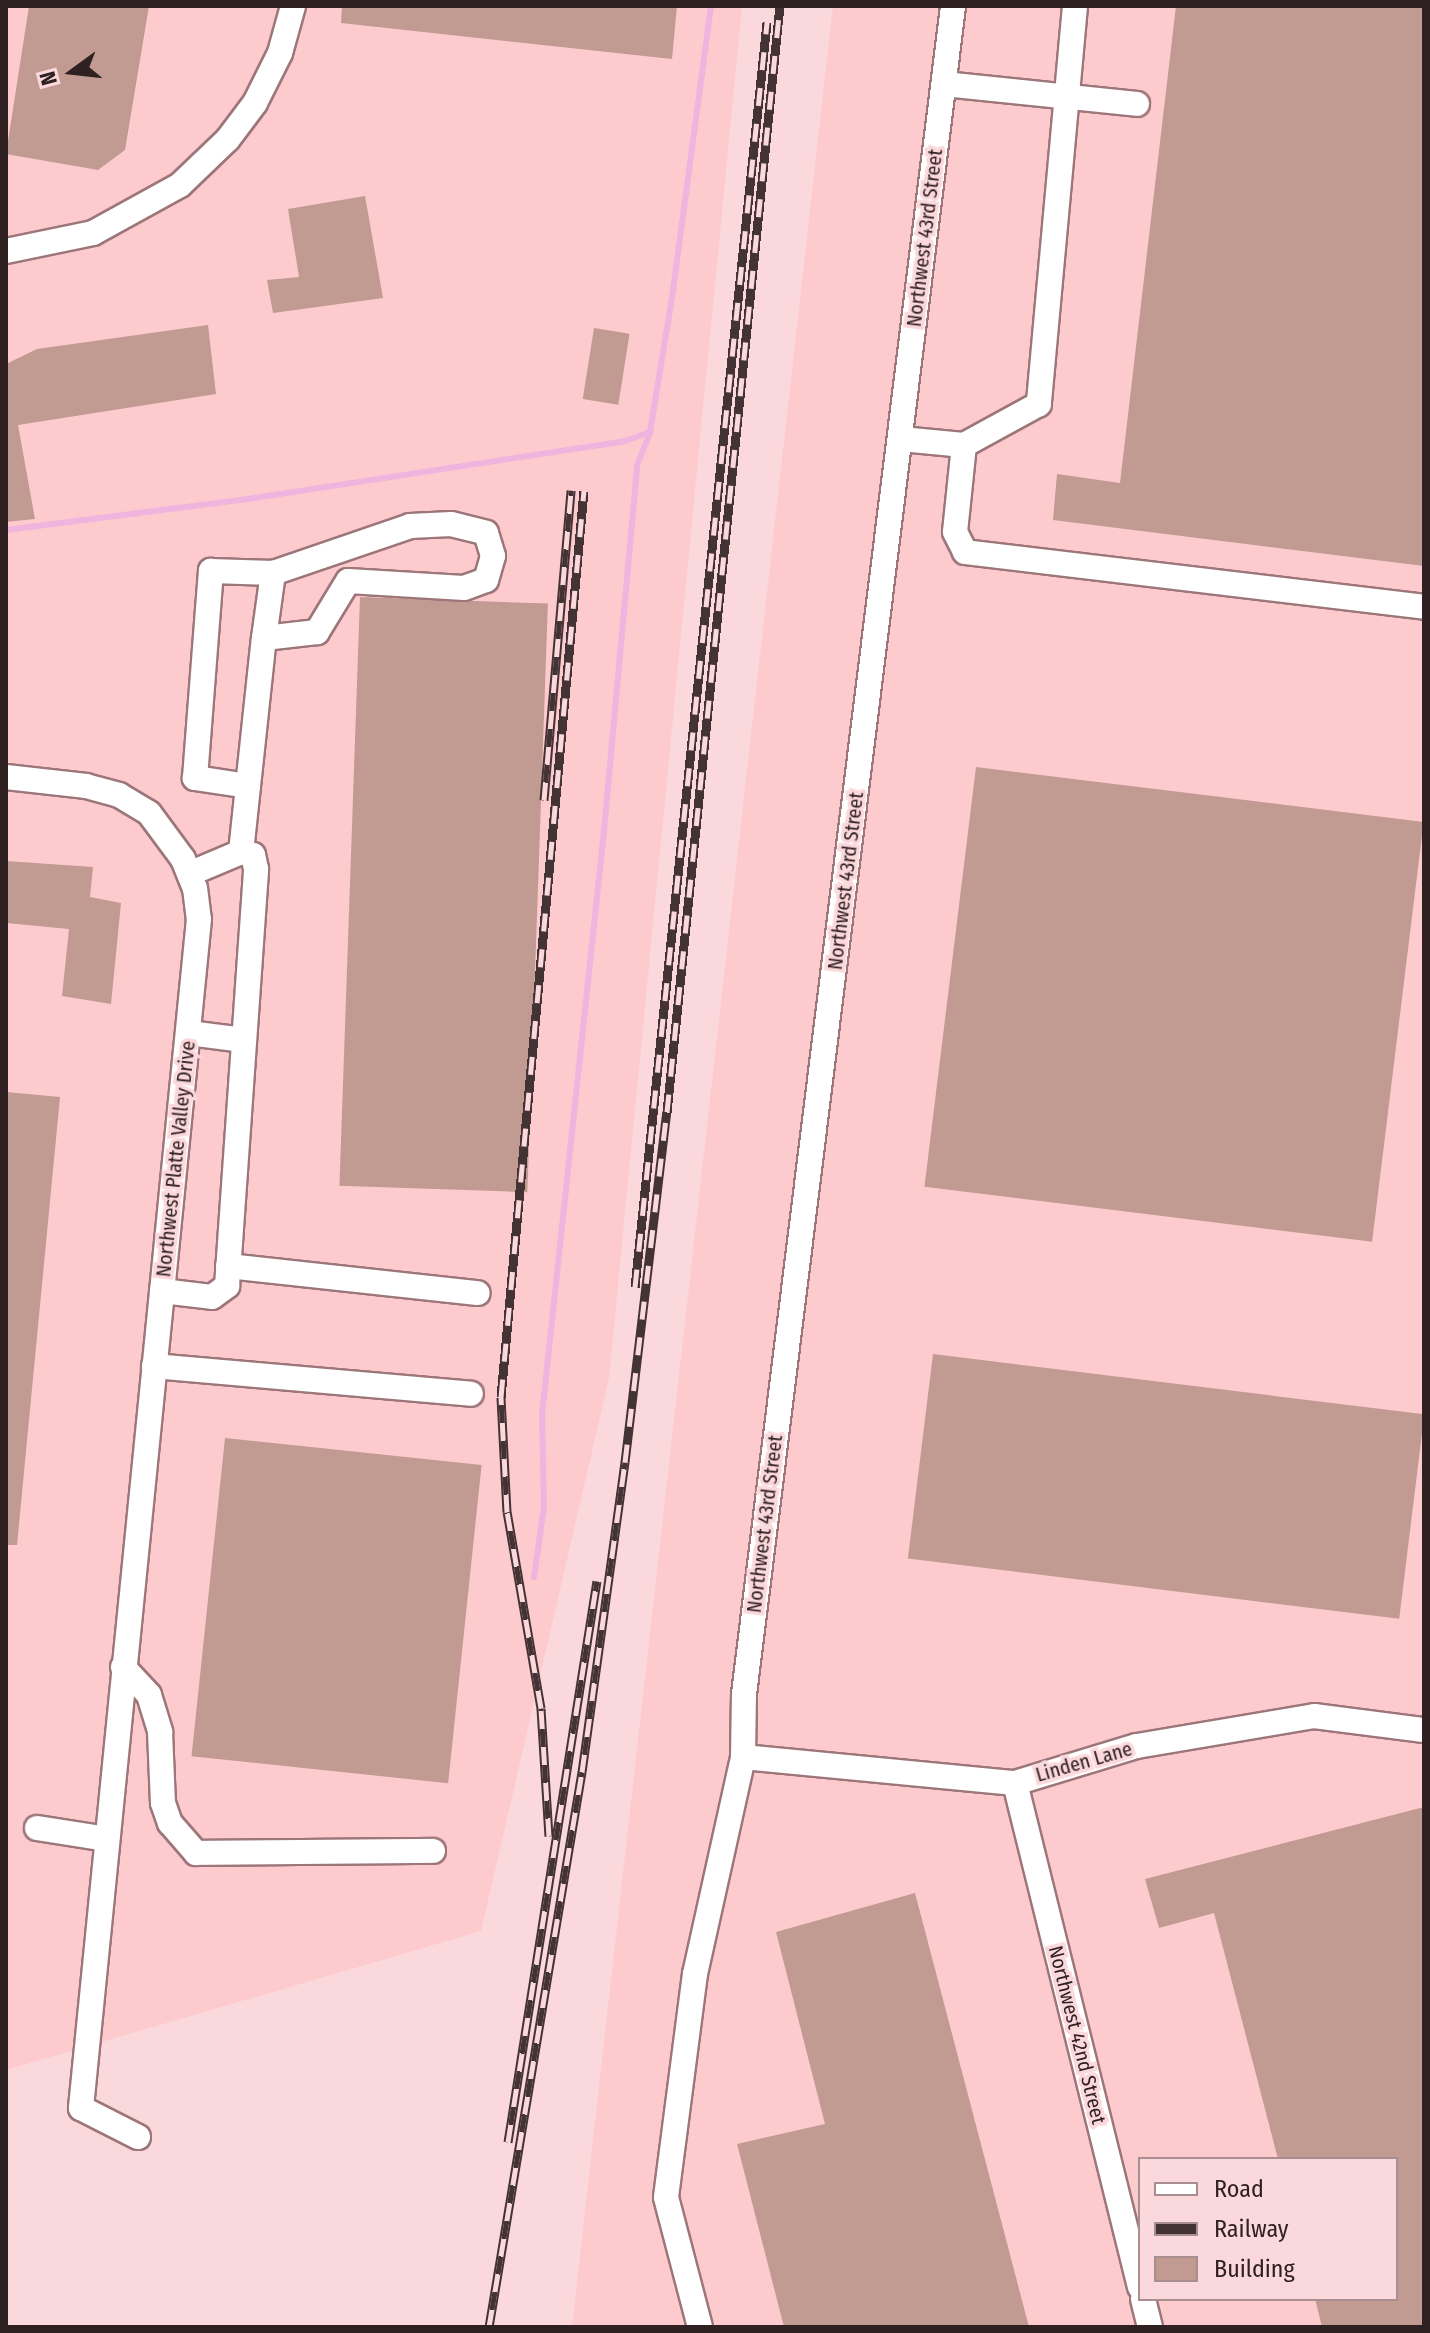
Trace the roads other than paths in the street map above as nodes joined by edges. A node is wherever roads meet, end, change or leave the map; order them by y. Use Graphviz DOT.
graph roads {
  1 [pos="293,6"];
  2 [pos="953,6"];
  3 [pos="1075,6"];
  4 [pos="944,84"];
  5 [pos="1066,95"];
  6 [pos="1137,104"];
  7 [pos="6,251"];
  8 [pos="901,439"];
  9 [pos="964,445"];
  10 [pos="324,553"];
  11 [pos="273,573"];
  12 [pos="348,581"];
  13 [pos="1424,607"];
  14 [pos="264,638"];
  15 [pos="6,777"];
  16 [pos="248,786"];
  17 [pos="241,852"];
  18 [pos="189,874"];
  19 [pos="189,1033"];
  20 [pos="244,1040"];
  21 [pos="228,1266"];
  22 [pos="162,1291"];
  23 [pos="478,1293"];
  24 [pos="154,1366"];
  25 [pos="471,1394"];
  26 [pos="123,1667"];
  27 [pos="1424,1730"];
  28 [pos="743,1757"];
  29 [pos="1015,1783"];
  30 [pos="37,1828"];
  31 [pos="107,1839"];
  32 [pos="433,1851"];
  33 [pos="138,2137"];
  34 [pos="1138,2279"];
  35 [pos="1144,2301"];
  36 [pos="700,2327"];
  37 [pos="1150,2327"];
  1 -- 7 [label="street"];
  2 -- 4 [label="street, Northwest 43rd Street"];
  3 -- 5 [label="street"];
  4 -- 5 [label="street"];
  4 -- 8 [label="street, Northwest 43rd Street"];
  5 -- 6 [label="street"];
  5 -- 9 [label="street"];
  8 -- 9 [label="street"];
  8 -- 28 [label="street, Northwest 43rd Street"];
  9 -- 13 [label="street"];
  10 -- 11 [label="street"];
  10 -- 12 [label="street"];
  10 -- 12 [label="street"];
  11 -- 14 [label="street"];
  11 -- 16 [label="street"];
  12 -- 14 [label="street"];
  14 -- 16 [label="street"];
  15 -- 18 [label="street, Northwest Platte Valley Drive"];
  16 -- 17 [label="street"];
  17 -- 18 [label="street"];
  17 -- 20 [label="street"];
  18 -- 19 [label="street, Northwest Platte Valley Drive"];
  19 -- 20 [label="street"];
  19 -- 22 [label="street, Northwest Platte Valley Drive"];
  20 -- 21 [label="street"];
  21 -- 22 [label="street"];
  21 -- 23 [label="street"];
  22 -- 24 [label="street, Northwest Platte Valley Drive"];
  24 -- 25 [label="street"];
  24 -- 26 [label="street, Northwest Platte Valley Drive"];
  26 -- 31 [label="street, Northwest Platte Valley Drive"];
  26 -- 32 [label="street"];
  27 -- 29 [label="street, Linden Lane"];
  28 -- 29 [label="street, Linden Lane"];
  28 -- 36 [label="street, Northwest 43rd Street"];
  29 -- 34 [label="street, Northwest 42nd Street"];
  30 -- 31 [label="street"];
  31 -- 33 [label="street, Northwest Platte Valley Drive"];
  35 -- 37 [label="street"];
}
